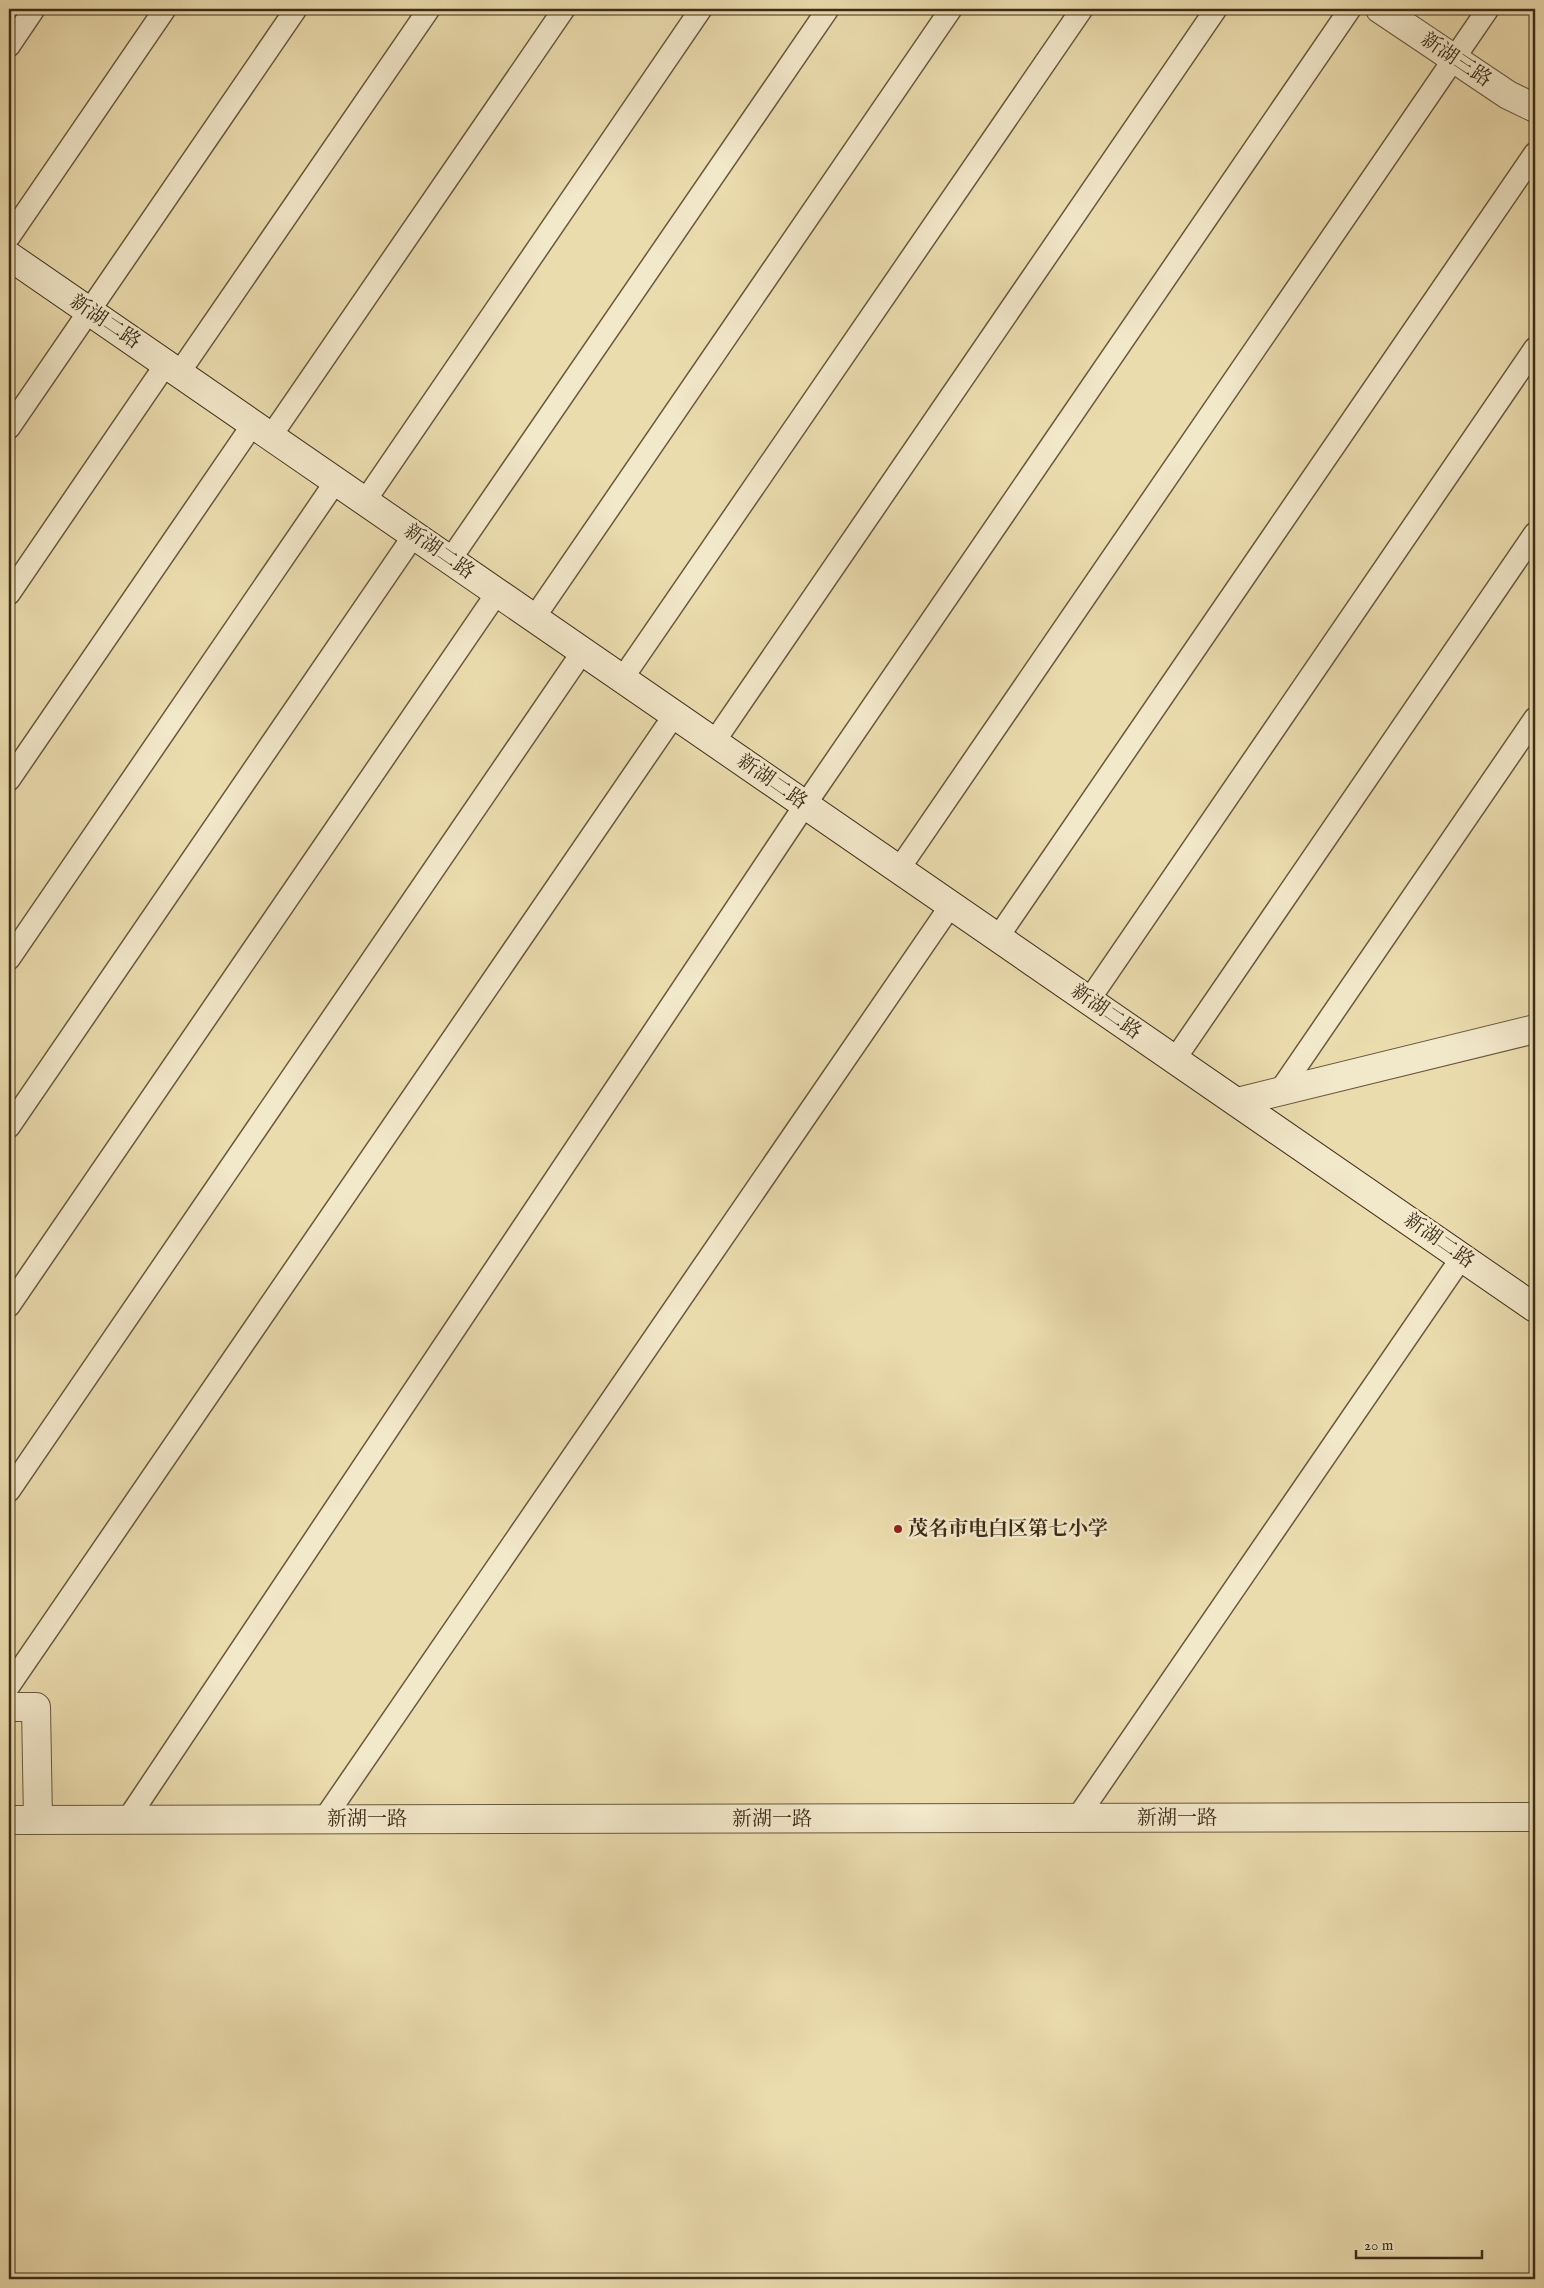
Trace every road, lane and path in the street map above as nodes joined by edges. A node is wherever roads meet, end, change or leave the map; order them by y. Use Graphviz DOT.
graph roads {
  1 [pos="34,9"];
  2 [pos="165,9"];
  3 [pos="296,9"];
  4 [pos="429,9"];
  5 [pos="564,9"];
  6 [pos="702,9"];
  7 [pos="828,9"];
  8 [pos="951,9"];
  9 [pos="1082,9"];
  10 [pos="1216,9"];
  11 [pos="1350,9"];
  12 [pos="1380,9"];
  13 [pos="1488,9"];
  14 [pos="9,46"];
  15 [pos="1454,59"];
  16 [pos="1535,108"];
  17 [pos="1535,153"];
  18 [pos="9,237"];
  19 [pos="9,256"];
  20 [pos="89,311"];
  21 [pos="1535,348"];
  22 [pos="173,369"];
  23 [pos="9,428"];
  24 [pos="262,430"];
  25 [pos="336,481"];
  26 [pos="364,501"];
  27 [pos="1535,533"];
  28 [pos="414,535"];
  29 [pos="450,560"];
  30 [pos="497,593"];
  31 [pos="9,594"];
  32 [pos="534,618"];
  33 [pos="583,652"];
  34 [pos="622,679"];
  35 [pos="674,714"];
  36 [pos="1535,718"];
  37 [pos="714,742"];
  38 [pos="9,780"];
  39 [pos="805,805"];
  40 [pos="899,869"];
  41 [pos="951,905"];
  42 [pos="998,937"];
  43 [pos="9,959"];
  44 [pos="1089,1000"];
  45 [pos="1535,1029"];
  46 [pos="1175,1060"];
  47 [pos="1279,1092"];
  48 [pos="1237,1102"];
  49 [pos="9,1127"];
  50 [pos="1462,1257"];
  51 [pos="9,1306"];
  52 [pos="1535,1308"];
  53 [pos="9,1491"];
  54 [pos="9,1686"];
  55 [pos="9,1707"];
  56 [pos="1535,1817"];
  57 [pos="1077,1818"];
  58 [pos="324,1819"];
  59 [pos="9,1820"];
  60 [pos="38,1820"];
  61 [pos="127,1820"];
  1 -- 14 [label="lane"];
  2 -- 18 [label="lane"];
  3 -- 20 [label="lane"];
  4 -- 22 [label="lane"];
  5 -- 24 [label="lane"];
  6 -- 26 [label="lane"];
  7 -- 29 [label="lane"];
  8 -- 32 [label="lane"];
  9 -- 34 [label="lane"];
  10 -- 37 [label="lane"];
  11 -- 39 [label="lane"];
  12 -- 15 [label="street, 新湖三路"];
  13 -- 15 [label="lane"];
  15 -- 16 [label="street, 新湖三路"];
  15 -- 40 [label="lane"];
  17 -- 42 [label="lane"];
  19 -- 20 [label="street, 新湖二路"];
  20 -- 22 [label="street, 新湖二路"];
  20 -- 23 [label="lane"];
  21 -- 44 [label="lane"];
  22 -- 24 [label="street, 新湖二路"];
  22 -- 31 [label="lane"];
  24 -- 25 [label="street, 新湖二路"];
  24 -- 38 [label="lane"];
  25 -- 26 [label="street, 新湖二路"];
  25 -- 43 [label="lane"];
  26 -- 28 [label="street, 新湖二路"];
  27 -- 46 [label="lane"];
  28 -- 29 [label="street, 新湖二路"];
  28 -- 49 [label="lane"];
  29 -- 30 [label="street, 新湖二路"];
  30 -- 32 [label="street, 新湖二路"];
  30 -- 51 [label="lane"];
  32 -- 33 [label="street, 新湖二路"];
  33 -- 34 [label="street, 新湖二路"];
  33 -- 53 [label="lane"];
  34 -- 35 [label="street, 新湖二路"];
  35 -- 37 [label="street, 新湖二路"];
  35 -- 54 [label="lane"];
  36 -- 47 [label="lane"];
  37 -- 39 [label="street, 新湖二路"];
  39 -- 40 [label="street, 新湖二路"];
  39 -- 61 [label="lane"];
  40 -- 41 [label="street, 新湖二路"];
  41 -- 42 [label="street, 新湖二路"];
  41 -- 58 [label="lane"];
  42 -- 44 [label="street, 新湖二路"];
  44 -- 46 [label="street, 新湖二路"];
  45 -- 47 [label="street"];
  46 -- 48 [label="street, 新湖二路"];
  47 -- 48 [label="street"];
  48 -- 50 [label="street, 新湖二路"];
  50 -- 52 [label="street, 新湖二路"];
  50 -- 57 [label="lane"];
  55 -- 60 [label="street"];
  56 -- 57 [label="street, 新湖一路"];
  57 -- 58 [label="street, 新湖一路"];
  58 -- 61 [label="street, 新湖一路"];
  59 -- 60 [label="street, 新湖一路"];
  60 -- 61 [label="street, 新湖一路"];
}
